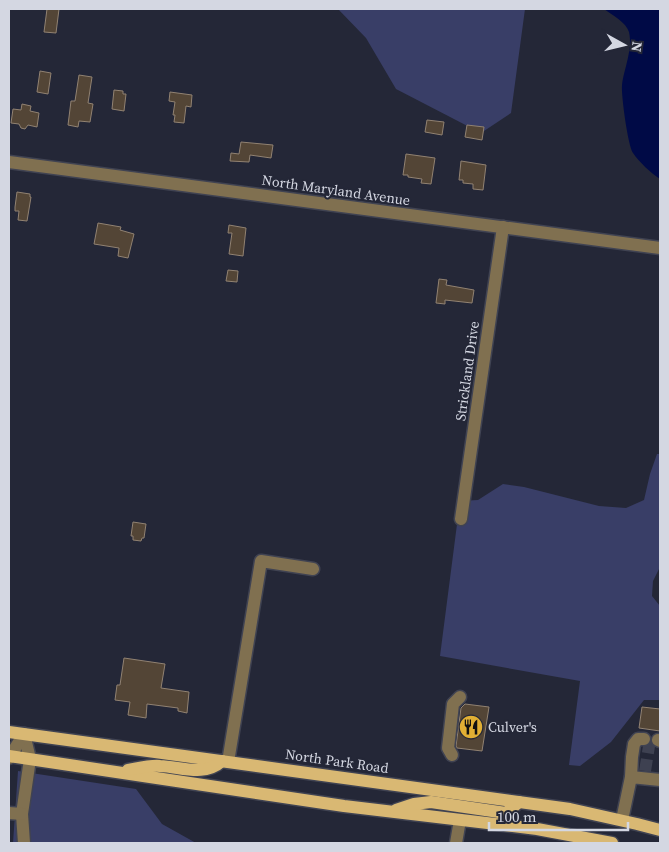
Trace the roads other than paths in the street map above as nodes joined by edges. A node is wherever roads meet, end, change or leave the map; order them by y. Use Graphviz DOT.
graph roads {
  1 [pos="9,162"];
  2 [pos="503,227"];
  3 [pos="660,248"];
  4 [pos="461,518"];
  5 [pos="313,570"];
  6 [pos="460,697"];
  7 [pos="9,732"];
  8 [pos="24,734"];
  9 [pos="644,739"];
  10 [pos="452,755"];
  11 [pos="9,757"];
  12 [pos="30,759"];
  13 [pos="225,761"];
  14 [pos="114,772"];
  15 [pos="640,775"];
  16 [pos="660,778"];
  17 [pos="518,802"];
  18 [pos="394,811"];
  19 [pos="9,813"];
  20 [pos="22,814"];
  21 [pos="460,820"];
  22 [pos="622,820"];
  23 [pos="660,830"];
  24 [pos="570,839"];
  25 [pos="24,843"];
  26 [pos="456,843"];
  27 [pos="612,843"];
  1 -- 2 [label="street, North Maryland Avenue"];
  2 -- 3 [label="street, North Maryland Avenue"];
  2 -- 4 [label="street, Strickland Drive"];
  5 -- 13 [label="street"];
  6 -- 10 [label="street"];
  7 -- 8 [label="main road, North Park Road"];
  8 -- 11 [label="street"];
  8 -- 12 [label="street"];
  8 -- 13 [label="main road, North Park Road"];
  9 -- 15 [label="street"];
  11 -- 12 [label="main road"];
  12 -- 14 [label="main road"];
  12 -- 20 [label="street"];
  13 -- 14 [label="main road"];
  13 -- 17 [label="main road, North Park Road"];
  14 -- 18 [label="main road"];
  15 -- 16 [label="street"];
  15 -- 22 [label="street"];
  17 -- 18 [label="main road"];
  17 -- 22 [label="main road, North Park Road"];
  18 -- 21 [label="main road"];
  19 -- 20 [label="street"];
  20 -- 25 [label="street"];
  21 -- 24 [label="main road"];
  21 -- 26 [label="street"];
  22 -- 23 [label="main road, North Park Road"];
  24 -- 27 [label="main road"];
}
